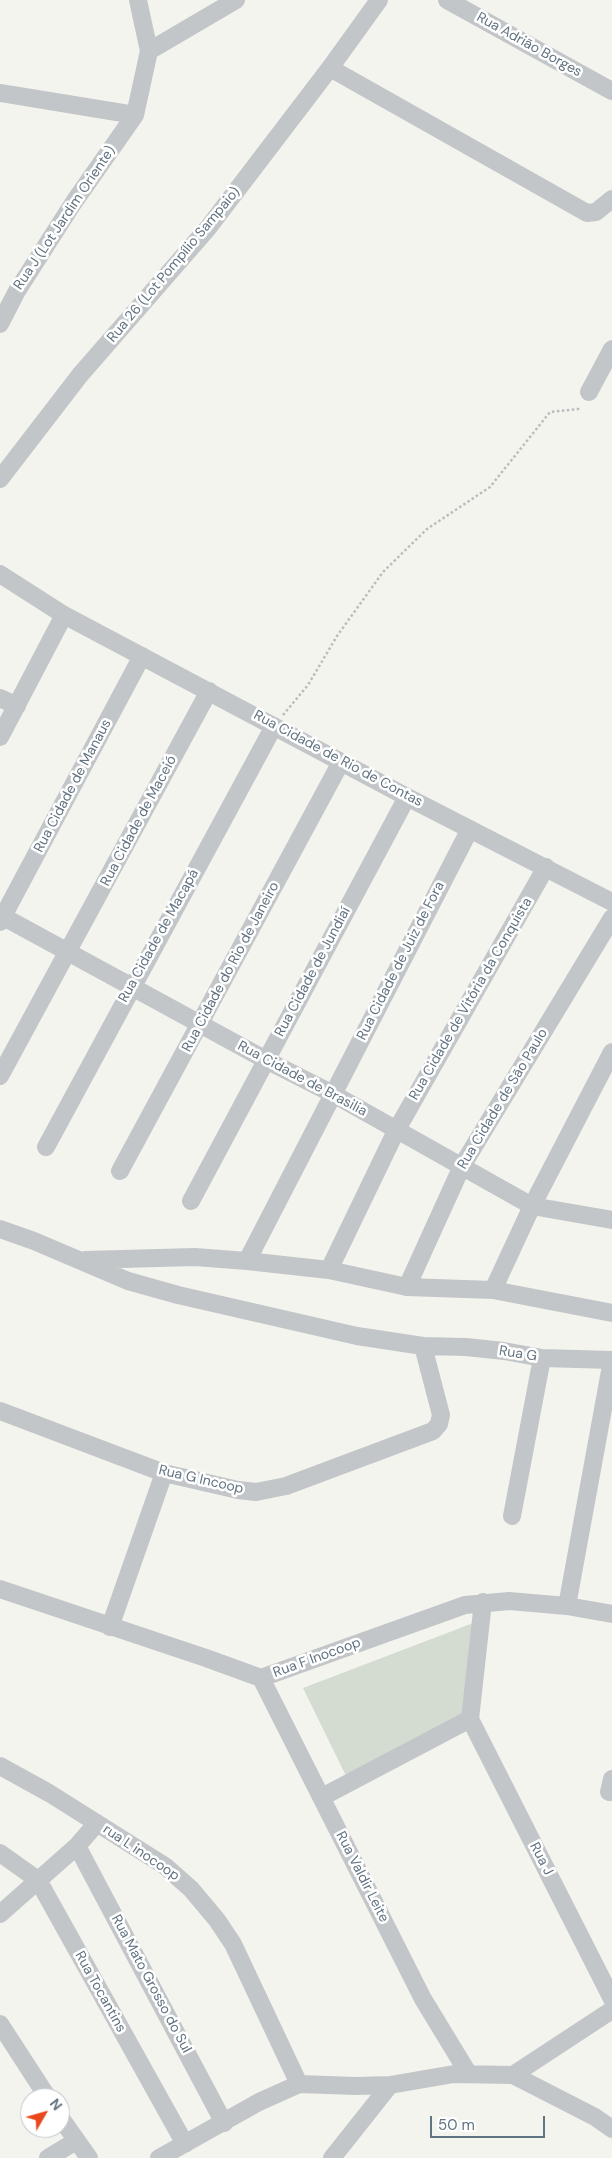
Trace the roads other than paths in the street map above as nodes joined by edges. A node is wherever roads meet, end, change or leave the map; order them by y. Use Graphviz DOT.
graph roads {
  1 [pos="138,0"];
  2 [pos="236,0"];
  3 [pos="379,0"];
  4 [pos="446,0"];
  5 [pos="149,51"];
  6 [pos="330,68"];
  7 [pos="612,91"];
  8 [pos="0,93"];
  9 [pos="135,115"];
  10 [pos="612,199"];
  11 [pos="0,324"];
  12 [pos="612,349"];
  13 [pos="589,392"];
  14 [pos="0,479"];
  15 [pos="0,574"];
  16 [pos="64,615"];
  17 [pos="142,656"];
  18 [pos="208,691"];
  19 [pos="0,698"];
  20 [pos="17,706"];
  21 [pos="274,726"];
  22 [pos="0,737"];
  23 [pos="341,762"];
  24 [pos="407,797"];
  25 [pos="470,829"];
  26 [pos="546,867"];
  27 [pos="612,902"];
  28 [pos="1,918"];
  29 [pos="612,918"];
  30 [pos="69,952"];
  31 [pos="131,987"];
  32 [pos="201,1023"];
  33 [pos="612,1052"];
  34 [pos="266,1060"];
  35 [pos="0,1076"];
  36 [pos="333,1094"];
  37 [pos="396,1130"];
  38 [pos="46,1147"];
  39 [pos="462,1166"];
  40 [pos="120,1171"];
  41 [pos="191,1201"];
  42 [pos="532,1206"];
  43 [pos="612,1220"];
  44 [pos="0,1229"];
  45 [pos="83,1261"];
  46 [pos="247,1261"];
  47 [pos="329,1270"];
  48 [pos="407,1287"];
  49 [pos="493,1290"];
  50 [pos="612,1313"];
  51 [pos="423,1346"];
  52 [pos="542,1358"];
  53 [pos="612,1360"];
  54 [pos="0,1410"];
  55 [pos="164,1473"];
  56 [pos="512,1516"];
  57 [pos="0,1589"];
  58 [pos="484,1602"];
  59 [pos="567,1606"];
  60 [pos="612,1614"];
  61 [pos="110,1627"];
  62 [pos="261,1678"];
  63 [pos="470,1719"];
  64 [pos="0,1766"];
  65 [pos="322,1797"];
  66 [pos="97,1823"];
  67 [pos="77,1846"];
  68 [pos="0,1853"];
  69 [pos="38,1880"];
  70 [pos="0,1914"];
  71 [pos="612,1999"];
  72 [pos="612,2010"];
  73 [pos="0,2024"];
  74 [pos="468,2074"];
  75 [pos="514,2075"];
  76 [pos="299,2084"];
  77 [pos="390,2085"];
  78 [pos="42,2088"];
  79 [pos="224,2123"];
  80 [pos="612,2129"];
  81 [pos="70,2132"];
  82 [pos="76,2141"];
  83 [pos="185,2144"];
  84 [pos="48,2158"];
  85 [pos="89,2158"];
  86 [pos="159,2158"];
  87 [pos="332,2158"];
  1 -- 5 [label="street"];
  2 -- 5 [label="street"];
  3 -- 6 [label="street, Rua 26 (Lot Pompílio Sampaio)"];
  4 -- 7 [label="street, Rua Adrião Borges"];
  5 -- 9 [label="street"];
  6 -- 10 [label="street"];
  6 -- 14 [label="street, Rua 26 (Lot Pompílio Sampaio)"];
  8 -- 9 [label="street"];
  9 -- 11 [label="street, Rua J (Lot Jardim Oriente)"];
  12 -- 13 [label="street"];
  15 -- 16 [label="street, Rua Cidade de Rio de Contas"];
  16 -- 17 [label="street, Rua Cidade de Rio de Contas"];
  16 -- 20 [label="street"];
  17 -- 18 [label="street, Rua Cidade de Rio de Contas"];
  17 -- 28 [label="street, Rua Cidade de Manaus"];
  18 -- 21 [label="street, Rua Cidade de Rio de Contas"];
  18 -- 30 [label="street, Rua Cidade de Maceió"];
  19 -- 20 [label="street"];
  20 -- 22 [label="street"];
  21 -- 23 [label="street, Rua Cidade de Rio de Contas"];
  21 -- 31 [label="street, Rua Cidade de Macapá"];
  23 -- 24 [label="street, Rua Cidade de Rio de Contas"];
  23 -- 32 [label="street, Rua Cidade do Rio de Janeiro"];
  24 -- 25 [label="street, Rua Cidade de Rio de Contas"];
  24 -- 34 [label="street, Rua Cidade de Jundiaí"];
  25 -- 26 [label="street, Rua Cidade de Rio de Contas"];
  25 -- 36 [label="street, Rua Cidade de Juiz de Fora"];
  26 -- 27 [label="street, Rua Cidade de Rio de Contas"];
  26 -- 37 [label="street, Rua Cidade de Vitória da Conquista"];
  28 -- 30 [label="street, Rua Cidade de Brasilia"];
  29 -- 39 [label="street, Rua Cidade de São Paulo"];
  30 -- 31 [label="street, Rua Cidade de Brasilia"];
  30 -- 35 [label="street, Rua Cidade de Maceió"];
  31 -- 32 [label="street, Rua Cidade de Brasilia"];
  31 -- 38 [label="street, Rua Cidade de Macapá"];
  32 -- 34 [label="street, Rua Cidade de Brasilia"];
  32 -- 40 [label="street, Rua Cidade do Rio de Janeiro"];
  33 -- 42 [label="street"];
  34 -- 36 [label="street, Rua Cidade de Brasilia"];
  34 -- 41 [label="street, Rua Cidade de Jundiaí"];
  36 -- 37 [label="street, Rua Cidade de Brasilia"];
  36 -- 46 [label="street, Rua Cidade de Juiz de Fora"];
  37 -- 39 [label="street, Rua Cidade de Brasilia"];
  37 -- 47 [label="street, Rua Cidade de Vitória da Conquista"];
  39 -- 42 [label="street, Rua Cidade de Brasilia"];
  39 -- 48 [label="street, Rua Cidade de São Paulo"];
  42 -- 43 [label="street, Rua Cidade de Brasilia"];
  42 -- 49 [label="street"];
  44 -- 45 [label="street, Rua G"];
  45 -- 46 [label="street"];
  45 -- 51 [label="street, Rua G"];
  46 -- 47 [label="street"];
  47 -- 48 [label="street"];
  48 -- 49 [label="street"];
  49 -- 50 [label="street"];
  51 -- 52 [label="street, Rua G"];
  51 -- 55 [label="street, Rua G Incoop"];
  52 -- 53 [label="street, Rua G"];
  52 -- 56 [label="street"];
  53 -- 59 [label="street"];
  54 -- 55 [label="street, Rua G Incoop"];
  55 -- 61 [label="street"];
  57 -- 61 [label="street, Rua F Inocoop"];
  58 -- 59 [label="street, Rua F Inocoop"];
  58 -- 62 [label="street, Rua F Inocoop"];
  58 -- 63 [label="street"];
  59 -- 60 [label="street, Rua F Inocoop"];
  61 -- 62 [label="street, Rua F Inocoop"];
  62 -- 65 [label="street, Rua Valdir Leite"];
  63 -- 65 [label="street"];
  63 -- 71 [label="street, Rua J"];
  64 -- 66 [label="street, rua L inocoop"];
  65 -- 74 [label="street, Rua Valdir Leite"];
  66 -- 67 [label="street"];
  66 -- 76 [label="street, rua L inocoop"];
  67 -- 69 [label="street"];
  67 -- 79 [label="street, Rua Mato Grosso do Sul"];
  68 -- 69 [label="street, Rua Tocantins"];
  69 -- 70 [label="street"];
  69 -- 83 [label="street, Rua Tocantins"];
  72 -- 75 [label="street"];
  73 -- 78 [label="street"];
  74 -- 75 [label="street"];
  74 -- 77 [label="street"];
  75 -- 80 [label="street"];
  76 -- 77 [label="street"];
  76 -- 79 [label="street"];
  77 -- 87 [label="street"];
  79 -- 83 [label="street"];
  81 -- 82 [label="street"];
  82 -- 84 [label="street"];
  82 -- 85 [label="street"];
  83 -- 86 [label="street"];
}
